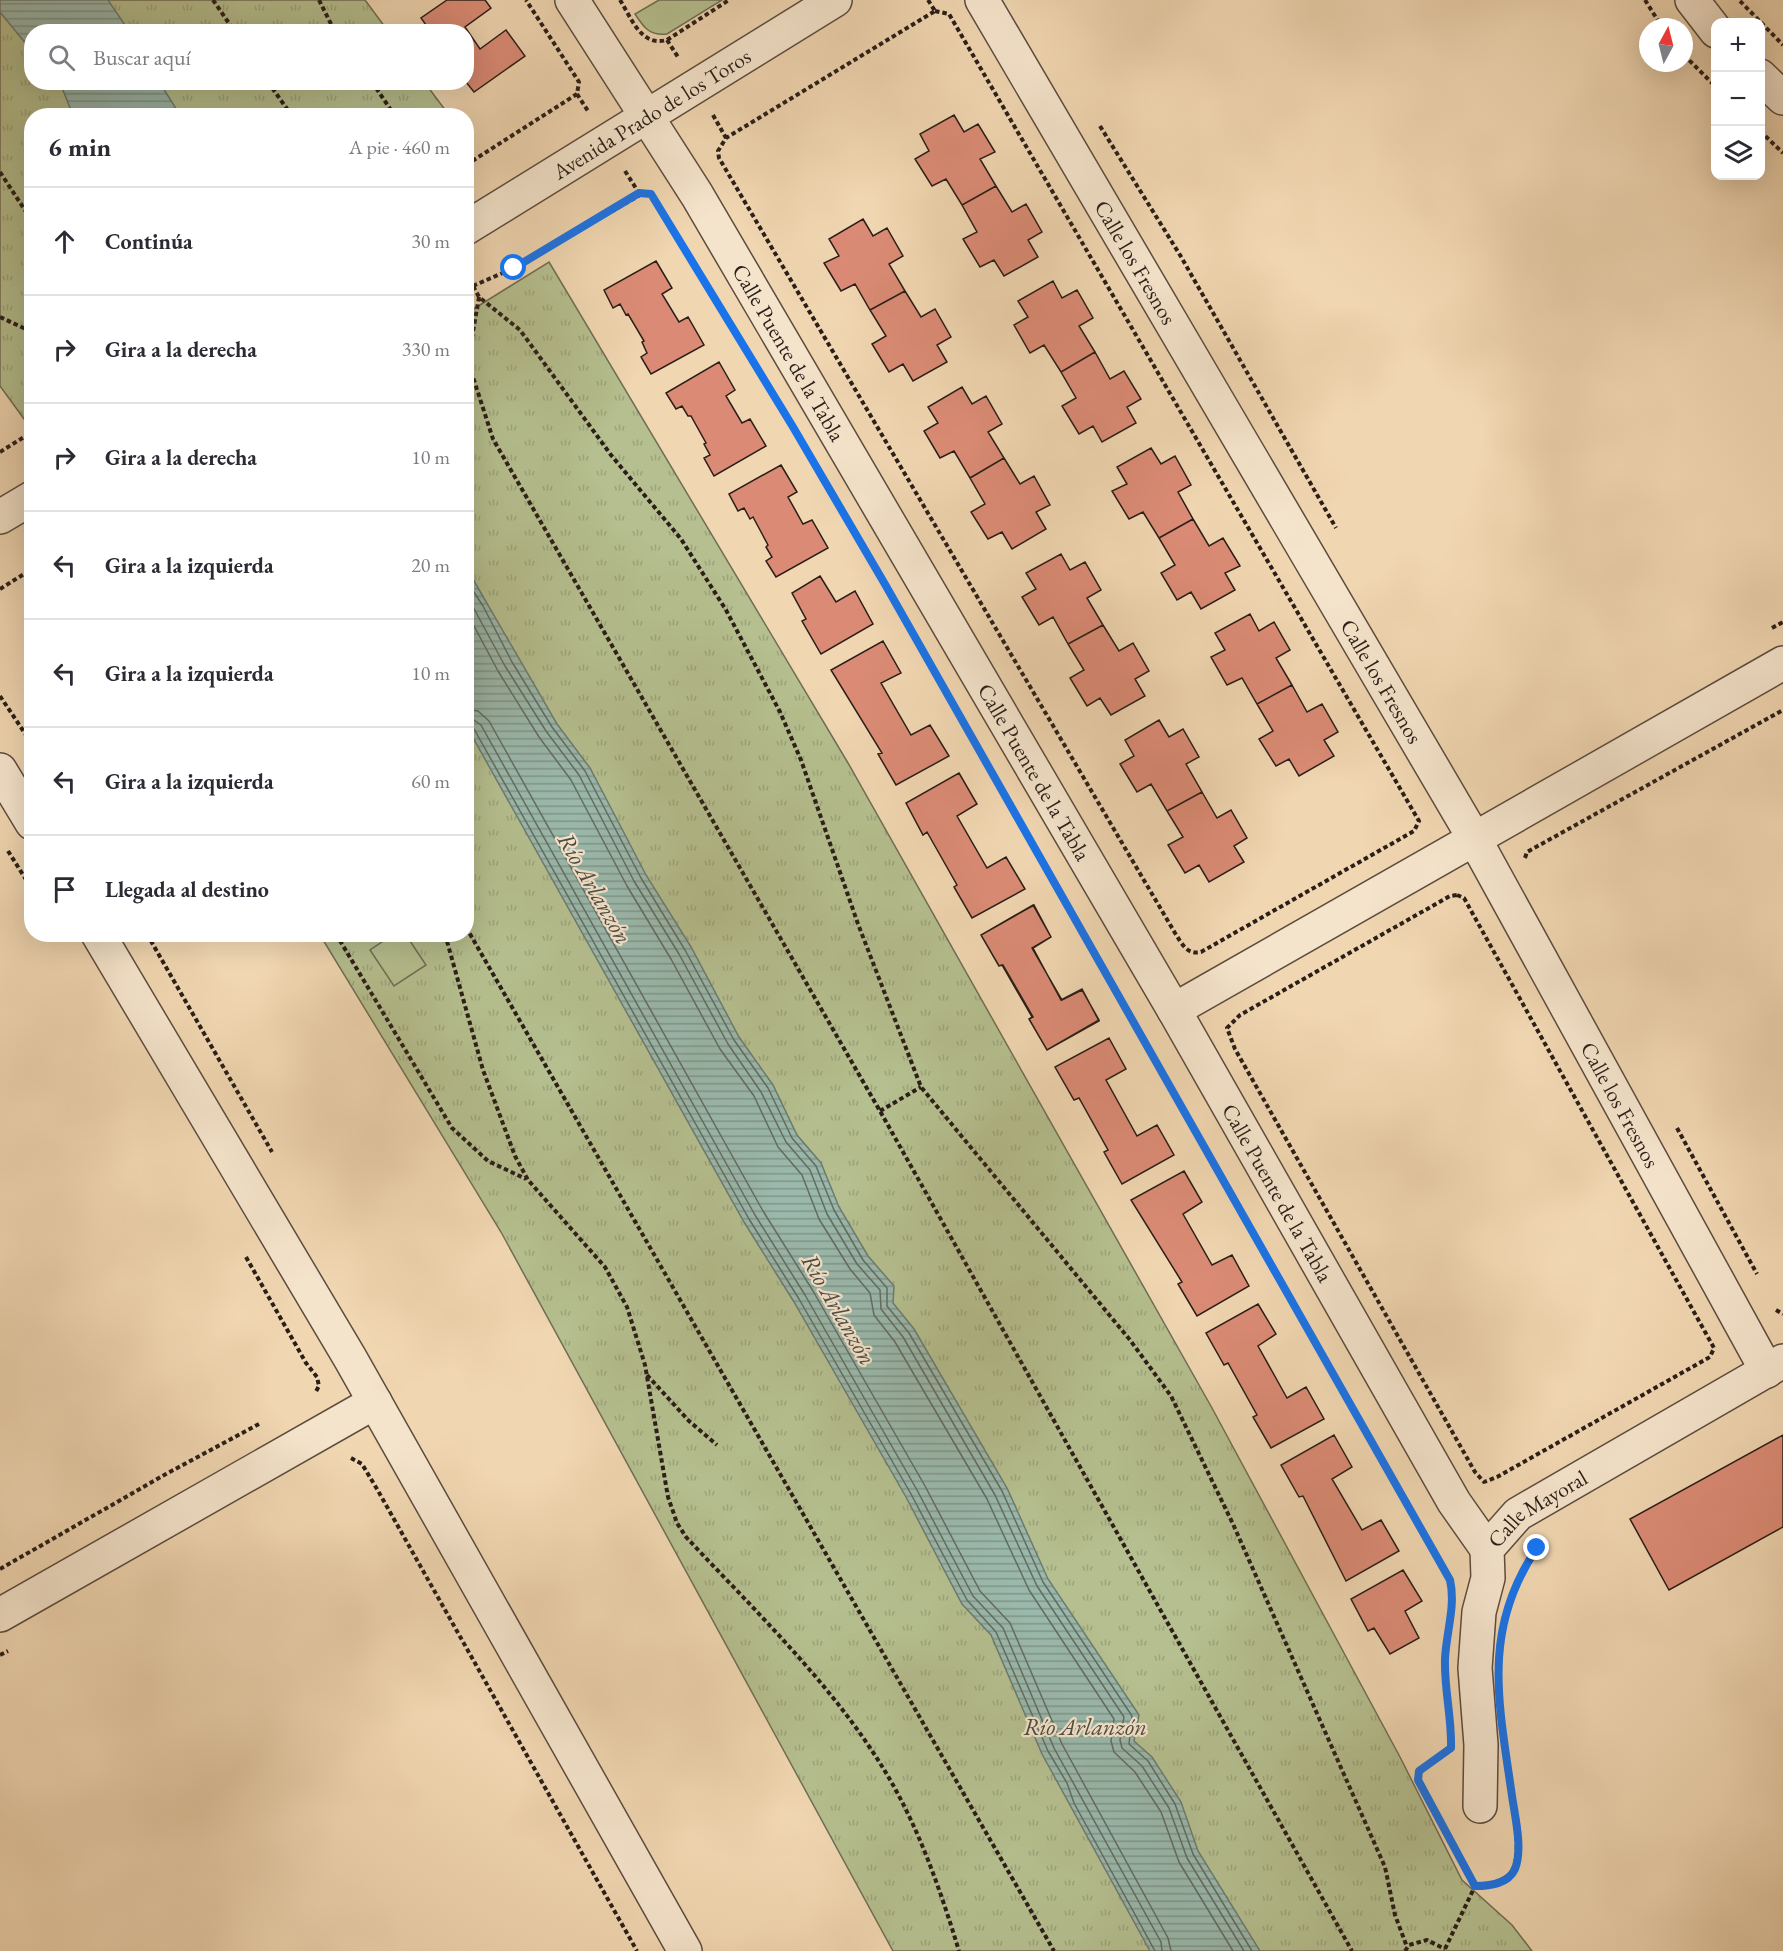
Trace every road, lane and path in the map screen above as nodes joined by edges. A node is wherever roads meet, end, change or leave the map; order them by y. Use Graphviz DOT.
graph roads {
  1 [pos="213,0"];
  2 [pos="319,0"];
  3 [pos="526,0"];
  4 [pos="572,0"];
  5 [pos="620,0"];
  6 [pos="729,0"];
  7 [pos="835,0"];
  8 [pos="928,0"];
  9 [pos="982,0"];
  10 [pos="1645,0"];
  11 [pos="1692,0"];
  12 [pos="1739,0"];
  13 [pos="935,11"];
  14 [pos="1656,18"];
  15 [pos="230,24"];
  16 [pos="331,24"];
  17 [pos="1711,25"];
  18 [pos="1783,45"];
  19 [pos="1693,64"];
  20 [pos="1765,80"];
  21 [pos="1711,82"];
  22 [pos="273,90"];
  23 [pos="377,90"];
  24 [pos="1783,98"];
  25 [pos="284,108"];
  26 [pos="390,108"];
  27 [pos="647,116"];
  28 [pos="1096,119"];
  29 [pos="1765,135"];
  30 [pos="1783,153"];
  31 [pos="474,160"];
  32 [pos="0,172"];
  33 [pos="24,209"];
  34 [pos="474,223"];
  35 [pos="702,278"];
  36 [pos="474,286"];
  37 [pos="474,288"];
  38 [pos="479,297"];
  39 [pos="0,317"];
  40 [pos="474,326"];
  41 [pos="24,328"];
  42 [pos="474,380"];
  43 [pos="24,437"];
  44 [pos="0,452"];
  45 [pos="24,503"];
  46 [pos="0,517"];
  47 [pos="1337,529"];
  48 [pos="24,574"];
  49 [pos="0,589"];
  50 [pos="1783,663"];
  51 [pos="0,696"];
  52 [pos="1783,710"];
  53 [pos="24,732"];
  54 [pos="0,770"];
  55 [pos="24,810"];
  56 [pos="1028,835"];
  57 [pos="1474,838"];
  58 [pos="5,846"];
  59 [pos="1528,868"];
  60 [pos="24,876"];
  61 [pos="474,941"];
  62 [pos="103,942"];
  63 [pos="341,942"];
  64 [pos="447,942"];
  65 [pos="1174,1010"];
  66 [pos="921,1087"];
  67 [pos="880,1111"];
  68 [pos="528,1180"];
  69 [pos="244,1253"];
  70 [pos="1775,1366"];
  71 [pos="646,1374"];
  72 [pos="310,1397"];
  73 [pos="375,1402"];
  74 [pos="269,1419"];
  75 [pos="717,1445"];
  76 [pos="1552,1447"];
  77 [pos="345,1459"];
  78 [pos="1537,1548"];
  79 [pos="1487,1549"];
  80 [pos="0,1569"];
  81 [pos="1519,1576"];
  82 [pos="1452,1586"];
  83 [pos="0,1615"];
  84 [pos="1451,1748"];
  85 [pos="1480,1806"];
  86 [pos="1514,1807"];
  87 [pos="1475,1886"];
  88 [pos="1406,1949"];
  89 [pos="1445,1950"];
  90 [pos="637,1951"];
  91 [pos="685,1951"];
  92 [pos="959,1951"];
  93 [pos="1054,1951"];
  94 [pos="1352,1951"];
  1 -- 15 [label="path"];
  2 -- 16 [label="path"];
  3 -- 31 [label="path"];
  4 -- 27 [label="street, Calle Puente de la Tabla"];
  5 -- 6 [label="path"];
  7 -- 27 [label="street, Avenida Prado de los Toros"];
  8 -- 13 [label="path"];
  9 -- 57 [label="street, Calle los Fresnos"];
  10 -- 14 [label="path"];
  11 -- 17 [label="street"];
  12 -- 18 [label="path"];
  13 -- 13 [label="path"];
  19 -- 21 [label="path"];
  20 -- 24 [label="street"];
  22 -- 25 [label="path"];
  23 -- 26 [label="path"];
  27 -- 34 [label="street, Avenida Prado de los Toros"];
  27 -- 65 [label="street, Calle Puente de la Tabla"];
  28 -- 47 [label="path"];
  29 -- 30 [label="path"];
  32 -- 33 [label="path"];
  35 -- 36 [label="path"];
  37 -- 38 [label="path"];
  38 -- 40 [label="path"];
  38 -- 66 [label="path"];
  39 -- 41 [label="path"];
  42 -- 67 [label="path"];
  43 -- 44 [label="path"];
  45 -- 46 [label="street"];
  48 -- 49 [label="path"];
  50 -- 57 [label="street"];
  51 -- 53 [label="path"];
  52 -- 59 [label="path"];
  54 -- 55 [label="street"];
  56 -- 82 [label="path"];
  57 -- 65 [label="street"];
  57 -- 70 [label="street, Calle los Fresnos"];
  58 -- 60 [label="path"];
  61 -- 93 [label="path"];
  62 -- 73 [label="street"];
  63 -- 68 [label="path"];
  64 -- 68 [label="path"];
  65 -- 79 [label="street, Calle Puente de la Tabla"];
  66 -- 67 [label="path"];
  66 -- 88 [label="path"];
  67 -- 94 [label="path"];
  68 -- 71 [label="path"];
  69 -- 72 [label="path"];
  70 -- 79 [label="street, Calle Mayoral"];
  71 -- 75 [label="path"];
  71 -- 92 [label="path"];
  73 -- 83 [label="street"];
  73 -- 91 [label="street"];
  74 -- 80 [label="path"];
  76 -- 76 [label="path"];
  77 -- 90 [label="path"];
  78 -- 81 [label="path"];
  79 -- 85 [label="street, Calle Mayoral"];
  84 -- 87 [label="path"];
  86 -- 87 [label="path"];
  87 -- 89 [label="path"];
  88 -- 89 [label="path"];
}
